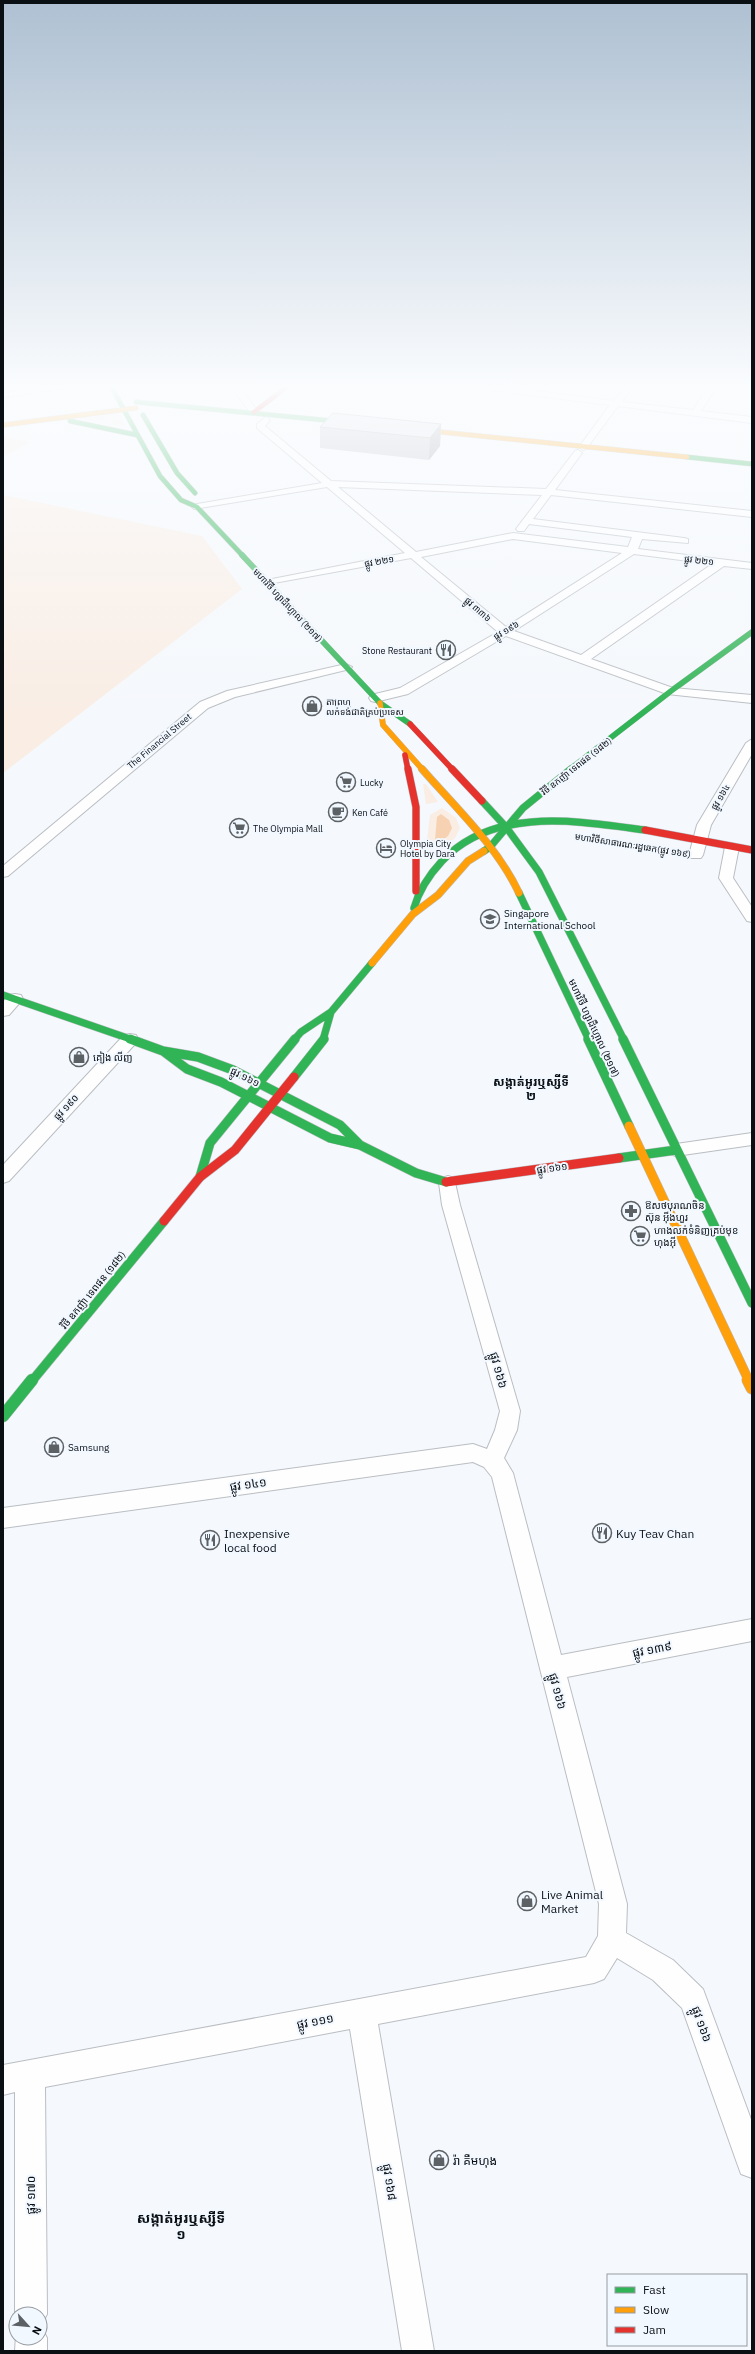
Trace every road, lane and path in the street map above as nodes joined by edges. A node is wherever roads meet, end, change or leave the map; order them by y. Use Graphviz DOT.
graph roads {
  1 [pos="177,496"];
  2 [pos="198,496"];
  3 [pos="262,496"];
  4 [pos="345,496"];
  5 [pos="547,496"];
  6 [pos="585,496"];
  7 [pos="197,507"];
  8 [pos="752,514"];
  9 [pos="526,521"];
  10 [pos="585,529"];
  11 [pos="638,535"];
  12 [pos="513,536"];
  13 [pos="684,541"];
  14 [pos="577,544"];
  15 [pos="632,551"];
  16 [pos="414,554"];
  17 [pos="722,562"];
  18 [pos="752,566"];
  19 [pos="267,582"];
  20 [pos="504,632"];
  21 [pos="752,632"];
  22 [pos="583,659"];
  23 [pos="346,667"];
  24 [pos="670,691"];
  25 [pos="752,699"];
  26 [pos="377,701"];
  27 [pos="752,743"];
  28 [pos="403,748"];
  29 [pos="553,783"];
  30 [pos="540,803"];
  31 [pos="549,814"];
  32 [pos="589,824"];
  33 [pos="506,827"];
  34 [pos="478,835"];
  35 [pos="519,839"];
  36 [pos="700,841"];
  37 [pos="490,847"];
  38 [pos="752,850"];
  39 [pos="696,855"];
  40 [pos="731,858"];
  41 [pos="3,873"];
  42 [pos="416,891"];
  43 [pos="413,914"];
  44 [pos="752,918"];
  45 [pos="576,943"];
  46 [pos="544,947"];
  47 [pos="9,997"];
  48 [pos="3,1011"];
  49 [pos="331,1012"];
  50 [pos="130,1039"];
  51 [pos="163,1051"];
  52 [pos="259,1083"];
  53 [pos="280,1095"];
  54 [pos="248,1096"];
  55 [pos="270,1107"];
  56 [pos="752,1138"];
  57 [pos="360,1145"];
  58 [pos="676,1150"];
  59 [pos="642,1155"];
  60 [pos="3,1176"];
  61 [pos="200,1177"];
  62 [pos="448,1183"];
  63 [pos="752,1303"];
  64 [pos="752,1388"];
  65 [pos="3,1416"];
  66 [pos="492,1460"];
  67 [pos="3,1518"];
  68 [pos="752,1630"];
  69 [pos="552,1668"];
  70 [pos="612,1940"];
  71 [pos="362,2012"];
  72 [pos="16,2077"];
  73 [pos="752,2163"];
  74 [pos="30,2306"];
  75 [pos="418,2351"];
  1 -- 7 [label="main road, មហាវិថី ហ្សាដឹហ្គោល (២១៧)"];
  2 -- 7 [label="main road, មហាវិថី ហ្សាដឹហ្គោល (២១៧)"];
  3 -- 7 [label="street"];
  4 -- 16 [label="street, ផ្លូវ ៣៣៦"];
  5 -- 9 [label="street"];
  6 -- 8 [label="street"];
  7 -- 19 [label="main road, មហាវិថី ហ្សាដឹហ្គោល (២១៧)"];
  9 -- 10 [label="street"];
  9 -- 12 [label="street"];
  10 -- 11 [label="street"];
  10 -- 14 [label="street"];
  11 -- 13 [label="street"];
  11 -- 15 [label="street"];
  12 -- 14 [label="street, ផ្លូវ ២២១"];
  12 -- 16 [label="street, ផ្លូវ ២២១"];
  14 -- 15 [label="street, ផ្លូវ ២២១"];
  15 -- 17 [label="street, ផ្លូវ ២២១"];
  15 -- 20 [label="street, ផ្លូវ ១៩៦"];
  16 -- 19 [label="street, ផ្លូវ ២២១"];
  16 -- 20 [label="street, ផ្លូវ ៣៣៦"];
  17 -- 18 [label="street, ផ្លូវ ២២១"];
  17 -- 22 [label="street"];
  19 -- 23 [label="main road, មហាវិថី ហ្សាដឹហ្គោល (២១៧)"];
  20 -- 22 [label="street, ផ្លូវ ៣៣៦"];
  20 -- 26 [label="street, ផ្លូវ ១៩៦"];
  21 -- 24 [label="main road, វិថី ឧកញ៉ា ទេពផន (១៨២)"];
  22 -- 24 [label="street, ផ្លូវ ៣៣៦"];
  23 -- 26 [label="main road, មហាវិថី ហ្សាដឹហ្គោល (២១៧)"];
  23 -- 41 [label="street, The Financial Street"];
  24 -- 25 [label="street, ផ្លូវ ៣៣៦"];
  24 -- 29 [label="main road, វិថី ឧកញ៉ា ទេពផន (១៨២)"];
  26 -- 28 [label="main road, មហាវិថី ហ្សាដឹហ្គោល (២១៧)"];
  26 -- 33 [label="main road, មហាវិថី ហ្សាដឹហ្គោល (២១៧)"];
  27 -- 36 [label="street, ផ្លូវ ១៦៤"];
  28 -- 34 [label="main road, មហាវិថី ហ្សាដឹហ្គោល (២១៧)"];
  28 -- 42 [label="main road"];
  29 -- 30 [label="main road"];
  29 -- 33 [label="main road, វិថី ឧកញ៉ា ទេពផន (១៨២)"];
  31 -- 32 [label="main road"];
  32 -- 33 [label="main road, មហាវិថីសាធារណៈរដ្ឋឆេក(ផ្លូវ ១៦៩)"];
  32 -- 36 [label="main road, មហាវិថីសាធារណៈរដ្ឋឆេក(ផ្លូវ ១៦៩)"];
  33 -- 34 [label="main road, មហាវិថីសាធារណៈរដ្ឋឆេក(ផ្លូវ ១៦៩)"];
  33 -- 35 [label="main road, មហាវិថី ហ្សាដឹហ្គោល (២១៧)"];
  33 -- 37 [label="main road, វិថី ឧកញ៉ា ទេពផន (១៨២)"];
  34 -- 37 [label="main road, មហាវិថី ហ្សាដឹហ្គោល (២១៧)"];
  34 -- 42 [label="main road"];
  35 -- 37 [label="main road"];
  35 -- 45 [label="main road, មហាវិថី ហ្សាដឹហ្គោល (២១៧)"];
  36 -- 39 [label="street, ផ្លូវ ១៦៤"];
  36 -- 40 [label="main road, មហាវិថីសាធារណៈរដ្ឋឆេក(ផ្លូវ ១៦៩)"];
  37 -- 43 [label="main road, វិថី ឧកញ៉ា ទេពផន (១៨២)"];
  37 -- 46 [label="main road, មហាវិថី ហ្សាដឹហ្គោល (២១៧)"];
  38 -- 40 [label="main road, មហាវិថីសាធារណៈរដ្ឋឆេក(ផ្លូវ ១៦៩)"];
  40 -- 44 [label="street"];
  42 -- 43 [label="main road"];
  43 -- 49 [label="main road, វិថី ឧកញ៉ា ទេពផន (១៨២)"];
  45 -- 46 [label="main road"];
  45 -- 58 [label="main road, មហាវិថី ហ្សាដឹហ្គោល (២១៧)"];
  46 -- 59 [label="main road, មហាវិថី ហ្សាដឹហ្គោល (២១៧)"];
  47 -- 48 [label="street"];
  47 -- 50 [label="main road, ផ្លូវ ១៦១"];
  49 -- 52 [label="main road, វិថី ឧកញ៉ា ទេពផន (១៨២)"];
  49 -- 53 [label="main road, វិថី ឧកញ៉ា ទេពផន (១៨២)"];
  50 -- 51 [label="main road, ផ្លូវ ១៦១"];
  50 -- 60 [label="street, ផ្លូវ ១៩០"];
  51 -- 52 [label="main road, ផ្លូវ ១៦១"];
  51 -- 54 [label="main road, ផ្លូវ ១៦១"];
  52 -- 53 [label="main road, ផ្លូវ ១៦១"];
  52 -- 54 [label="main road, វិថី ឧកញ៉ា ទេពផន (១៨២)"];
  53 -- 55 [label="main road, វិថី ឧកញ៉ា ទេពផន (១៨២)"];
  53 -- 57 [label="main road, ផ្លូវ ១៦១"];
  54 -- 55 [label="main road, ផ្លូវ ១៦១"];
  54 -- 61 [label="main road, វិថី ឧកញ៉ា ទេពផន (១៨២)"];
  55 -- 57 [label="main road, ផ្លូវ ១៦១"];
  55 -- 61 [label="main road, វិថី ឧកញ៉ា ទេពផន (១៨២)"];
  56 -- 58 [label="street, ផ្លូវ ១៦១"];
  57 -- 62 [label="main road, ផ្លូវ ១៦១"];
  58 -- 59 [label="main road, ផ្លូវ ១៦១"];
  58 -- 63 [label="main road, មហាវិថី ហ្សាដឹហ្គោល (២១៧)"];
  59 -- 62 [label="main road, ផ្លូវ ១៦១"];
  59 -- 64 [label="main road, មហាវិថី ហ្សាដឹហ្គោល (២១៧)"];
  61 -- 65 [label="main road, វិថី ឧកញ៉ា ទេពផន (១៨២)"];
  62 -- 66 [label="street, ផ្លូវ ១៦៦"];
  66 -- 67 [label="street, ផ្លូវ ១៤១"];
  66 -- 69 [label="street, ផ្លូវ ១៦៦"];
  68 -- 69 [label="street, ផ្លូវ ១៣៩"];
  69 -- 70 [label="street, ផ្លូវ ១៦៦"];
  70 -- 71 [label="street, ផ្លូវ ១១១"];
  70 -- 73 [label="street, ផ្លូវ ១៦៦"];
  71 -- 72 [label="street, ផ្លូវ ១១១"];
  71 -- 75 [label="street, ផ្លូវ ១៦៨"];
  72 -- 74 [label="street, ផ្លូវ ១៧០"];
}
